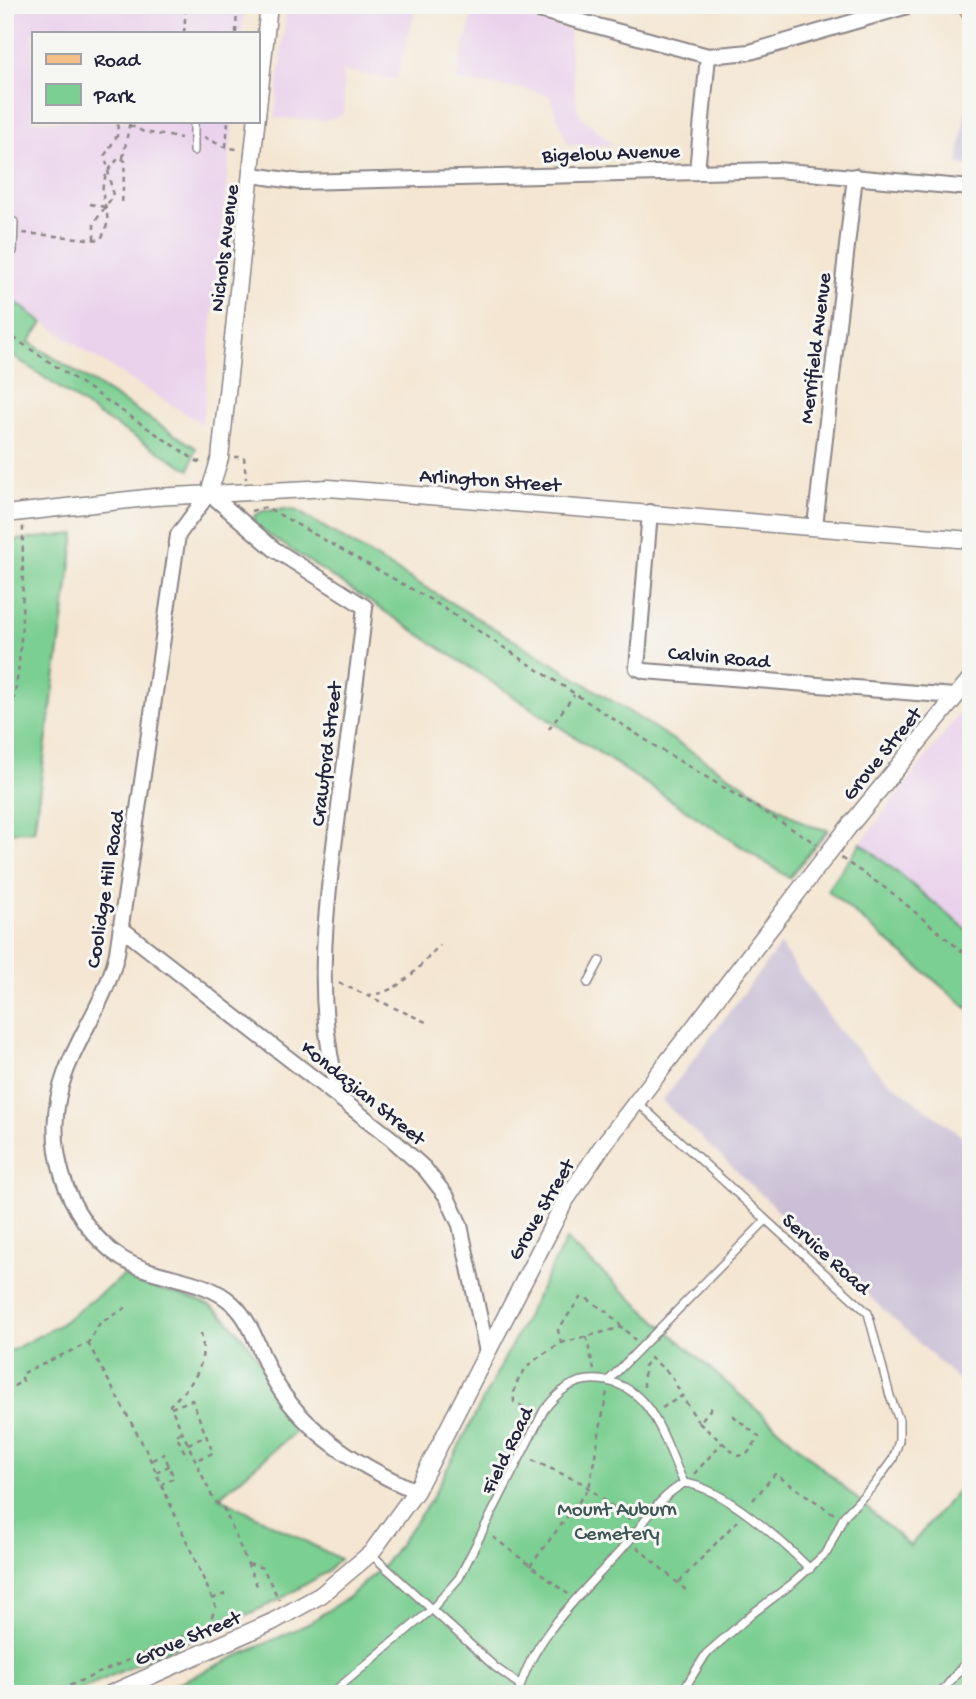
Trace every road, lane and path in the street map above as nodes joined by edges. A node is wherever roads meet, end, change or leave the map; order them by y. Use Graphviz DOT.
graph roads {
  1 [pos="186,5"];
  2 [pos="237,5"];
  3 [pos="269,5"];
  4 [pos="520,5"];
  5 [pos="911,5"];
  6 [pos="968,5"];
  7 [pos="971,10"];
  8 [pos="184,32"];
  9 [pos="236,32"];
  10 [pos="708,56"];
  11 [pos="259,111"];
  12 [pos="119,122"];
  13 [pos="121,122"];
  14 [pos="130,122"];
  15 [pos="194,122"];
  16 [pos="228,122"];
  17 [pos="258,122"];
  18 [pos="128,125"];
  19 [pos="204,137"];
  20 [pos="181,138"];
  21 [pos="226,148"];
  22 [pos="244,150"];
  23 [pos="194,151"];
  24 [pos="123,158"];
  25 [pos="108,169"];
  26 [pos="697,170"];
  27 [pos="253,175"];
  28 [pos="855,176"];
  29 [pos="971,188"];
  30 [pos="122,203"];
  31 [pos="90,204"];
  32 [pos="105,207"];
  33 [pos="14,222"];
  34 [pos="13,232"];
  35 [pos="93,239"];
  36 [pos="13,250"];
  37 [pos="5,332"];
  38 [pos="198,462"];
  39 [pos="209,493"];
  40 [pos="249,511"];
  41 [pos="23,512"];
  42 [pos="650,512"];
  43 [pos="5,514"];
  44 [pos="815,526"];
  45 [pos="971,540"];
  46 [pos="971,678"];
  47 [pos="575,694"];
  48 [pos="954,696"];
  49 [pos="549,729"];
  50 [pos="5,730"];
  51 [pos="817,844"];
  52 [pos="841,858"];
  53 [pos="121,928"];
  54 [pos="440,945"];
  55 [pos="971,959"];
  56 [pos="600,961"];
  57 [pos="336,982"];
  58 [pos="588,983"];
  59 [pos="364,995"];
  60 [pos="426,1022"];
  61 [pos="340,1097"];
  62 [pos="637,1102"];
  63 [pos="765,1221"];
  64 [pos="127,1307"];
  65 [pos="622,1327"];
  66 [pos="201,1333"];
  67 [pos="586,1336"];
  68 [pos="88,1343"];
  69 [pos="561,1343"];
  70 [pos="642,1347"];
  71 [pos="487,1352"];
  72 [pos="597,1380"];
  73 [pos="608,1381"];
  74 [pos="5,1391"];
  75 [pos="649,1394"];
  76 [pos="682,1396"];
  77 [pos="655,1401"];
  78 [pos="713,1406"];
  79 [pos="172,1408"];
  80 [pos="657,1411"];
  81 [pos="730,1413"];
  82 [pos="541,1417"];
  83 [pos="699,1423"];
  84 [pos="182,1432"];
  85 [pos="207,1436"];
  86 [pos="722,1443"];
  87 [pos="188,1444"];
  88 [pos="193,1455"];
  89 [pos="523,1455"];
  90 [pos="150,1460"];
  91 [pos="195,1460"];
  92 [pos="170,1466"];
  93 [pos="156,1472"];
  94 [pos="684,1483"];
  95 [pos="162,1484"];
  96 [pos="589,1488"];
  97 [pos="416,1491"];
  98 [pos="753,1500"];
  99 [pos="746,1513"];
  100 [pos="843,1520"];
  101 [pos="640,1527"];
  102 [pos="485,1531"];
  103 [pos="629,1541"];
  104 [pos="371,1553"];
  105 [pos="248,1564"];
  106 [pos="530,1566"];
  107 [pos="810,1569"];
  108 [pos="679,1582"];
  109 [pos="258,1588"];
  110 [pos="688,1592"];
  111 [pos="225,1594"];
  112 [pos="212,1599"];
  113 [pos="576,1600"];
  114 [pos="280,1603"];
  115 [pos="431,1609"];
  116 [pos="208,1625"];
  117 [pos="223,1629"];
  118 [pos="971,1656"];
  119 [pos="520,1685"];
  120 [pos="51,1694"];
  121 [pos="110,1694"];
  122 [pos="331,1694"];
  123 [pos="518,1694"];
  124 [pos="681,1694"];
  125 [pos="940,1694"];
  1 -- 8 [label="path"];
  2 -- 9 [label="path"];
  3 -- 11 [label="street, Nichols Avenue"];
  4 -- 10 [label="street"];
  5 -- 10 [label="street"];
  6 -- 7 [label="main road"];
  10 -- 26 [label="street"];
  12 -- 25 [label="path"];
  13 -- 18 [label="path"];
  14 -- 18 [label="path"];
  15 -- 23 [label="lane"];
  16 -- 21 [label="path"];
  17 -- 27 [label="street, Nichols Avenue"];
  18 -- 20 [label="path"];
  18 -- 24 [label="path"];
  19 -- 21 [label="path"];
  21 -- 22 [label="path"];
  24 -- 25 [label="path"];
  24 -- 30 [label="path"];
  25 -- 32 [label="path"];
  25 -- 32 [label="path"];
  26 -- 27 [label="street, Bigelow Avenue"];
  26 -- 28 [label="street, Bigelow Avenue"];
  27 -- 39 [label="street, Nichols Avenue"];
  28 -- 29 [label="street, Bigelow Avenue"];
  28 -- 44 [label="street, Merrifield Avenue"];
  31 -- 32 [label="path"];
  32 -- 35 [label="path"];
  32 -- 35 [label="path"];
  33 -- 34 [label="lane"];
  34 -- 35 [label="path"];
  34 -- 36 [label="lane"];
  37 -- 38 [label="path"];
  39 -- 41 [label="street, Arlington Street"];
  39 -- 42 [label="street, Arlington Street"];
  39 -- 53 [label="street, Coolidge Hill Road"];
  39 -- 61 [label="street, Crawford Street"];
  40 -- 47 [label="path"];
  41 -- 43 [label="street, Arlington Street"];
  41 -- 50 [label="path"];
  42 -- 44 [label="street, Arlington Street"];
  42 -- 48 [label="street, Calvin Road"];
  44 -- 45 [label="street, Arlington Street"];
  46 -- 48 [label="street, Grove Street"];
  47 -- 49 [label="path"];
  47 -- 51 [label="path"];
  48 -- 62 [label="street, Grove Street, bridge"];
  52 -- 55 [label="path"];
  53 -- 61 [label="street, Kondazian Street"];
  53 -- 97 [label="street, Coolidge Hill Road"];
  54 -- 59 [label="path"];
  56 -- 58 [label="lane"];
  57 -- 59 [label="path"];
  59 -- 60 [label="path"];
  61 -- 71 [label="street, Kondazian Street"];
  62 -- 63 [label="lane, Service Road"];
  62 -- 71 [label="street, Grove Street"];
  63 -- 70 [label="lane, Service Road"];
  63 -- 100 [label="lane, Service Road"];
  64 -- 68 [label="path"];
  65 -- 67 [label="path"];
  65 -- 69 [label="path"];
  65 -- 70 [label="path"];
  66 -- 79 [label="path"];
  67 -- 69 [label="path"];
  67 -- 72 [label="path"];
  68 -- 74 [label="path"];
  68 -- 90 [label="path"];
  69 -- 82 [label="path"];
  70 -- 73 [label="lane, Service Road"];
  71 -- 97 [label="street, Grove Street"];
  72 -- 73 [label="lane, Field Road"];
  72 -- 82 [label="lane, Field Road"];
  73 -- 80 [label="lane, Field Road"];
  73 -- 96 [label="path"];
  75 -- 76 [label="path"];
  76 -- 80 [label="path"];
  76 -- 83 [label="path"];
  77 -- 80 [label="path"];
  78 -- 83 [label="path"];
  79 -- 84 [label="path"];
  79 -- 85 [label="path"];
  80 -- 94 [label="lane, Field Road"];
  81 -- 86 [label="path"];
  82 -- 89 [label="lane, Field Road"];
  83 -- 86 [label="path"];
  84 -- 87 [label="path"];
  84 -- 88 [label="path"];
  85 -- 87 [label="path"];
  85 -- 91 [label="path"];
  86 -- 94 [label="path"];
  87 -- 88 [label="path"];
  88 -- 91 [label="path"];
  89 -- 96 [label="path"];
  89 -- 102 [label="lane, Field Road"];
  90 -- 92 [label="path"];
  90 -- 93 [label="path"];
  91 -- 105 [label="path"];
  92 -- 93 [label="path"];
  92 -- 95 [label="path"];
  93 -- 95 [label="path"];
  94 -- 99 [label="lane"];
  94 -- 101 [label="lane"];
  95 -- 112 [label="path"];
  96 -- 101 [label="path"];
  96 -- 106 [label="path"];
  97 -- 104 [label="street, Grove Street"];
  98 -- 100 [label="path"];
  99 -- 107 [label="lane"];
  99 -- 108 [label="path"];
  100 -- 107 [label="lane, Service Road"];
  101 -- 103 [label="lane"];
  102 -- 106 [label="path"];
  102 -- 115 [label="lane, Field Road"];
  103 -- 108 [label="path"];
  103 -- 113 [label="lane"];
  104 -- 115 [label="lane"];
  104 -- 121 [label="street, Grove Street"];
  105 -- 109 [label="path"];
  105 -- 114 [label="path"];
  106 -- 113 [label="path"];
  107 -- 124 [label="lane, Service Road"];
  108 -- 110 [label="path"];
  111 -- 112 [label="path"];
  112 -- 116 [label="path"];
  113 -- 119 [label="lane"];
  115 -- 119 [label="lane"];
  115 -- 122 [label="lane, Field Road"];
  116 -- 117 [label="path"];
  116 -- 120 [label="path"];
  118 -- 125 [label="lane"];
  119 -- 123 [label="lane"];
}
